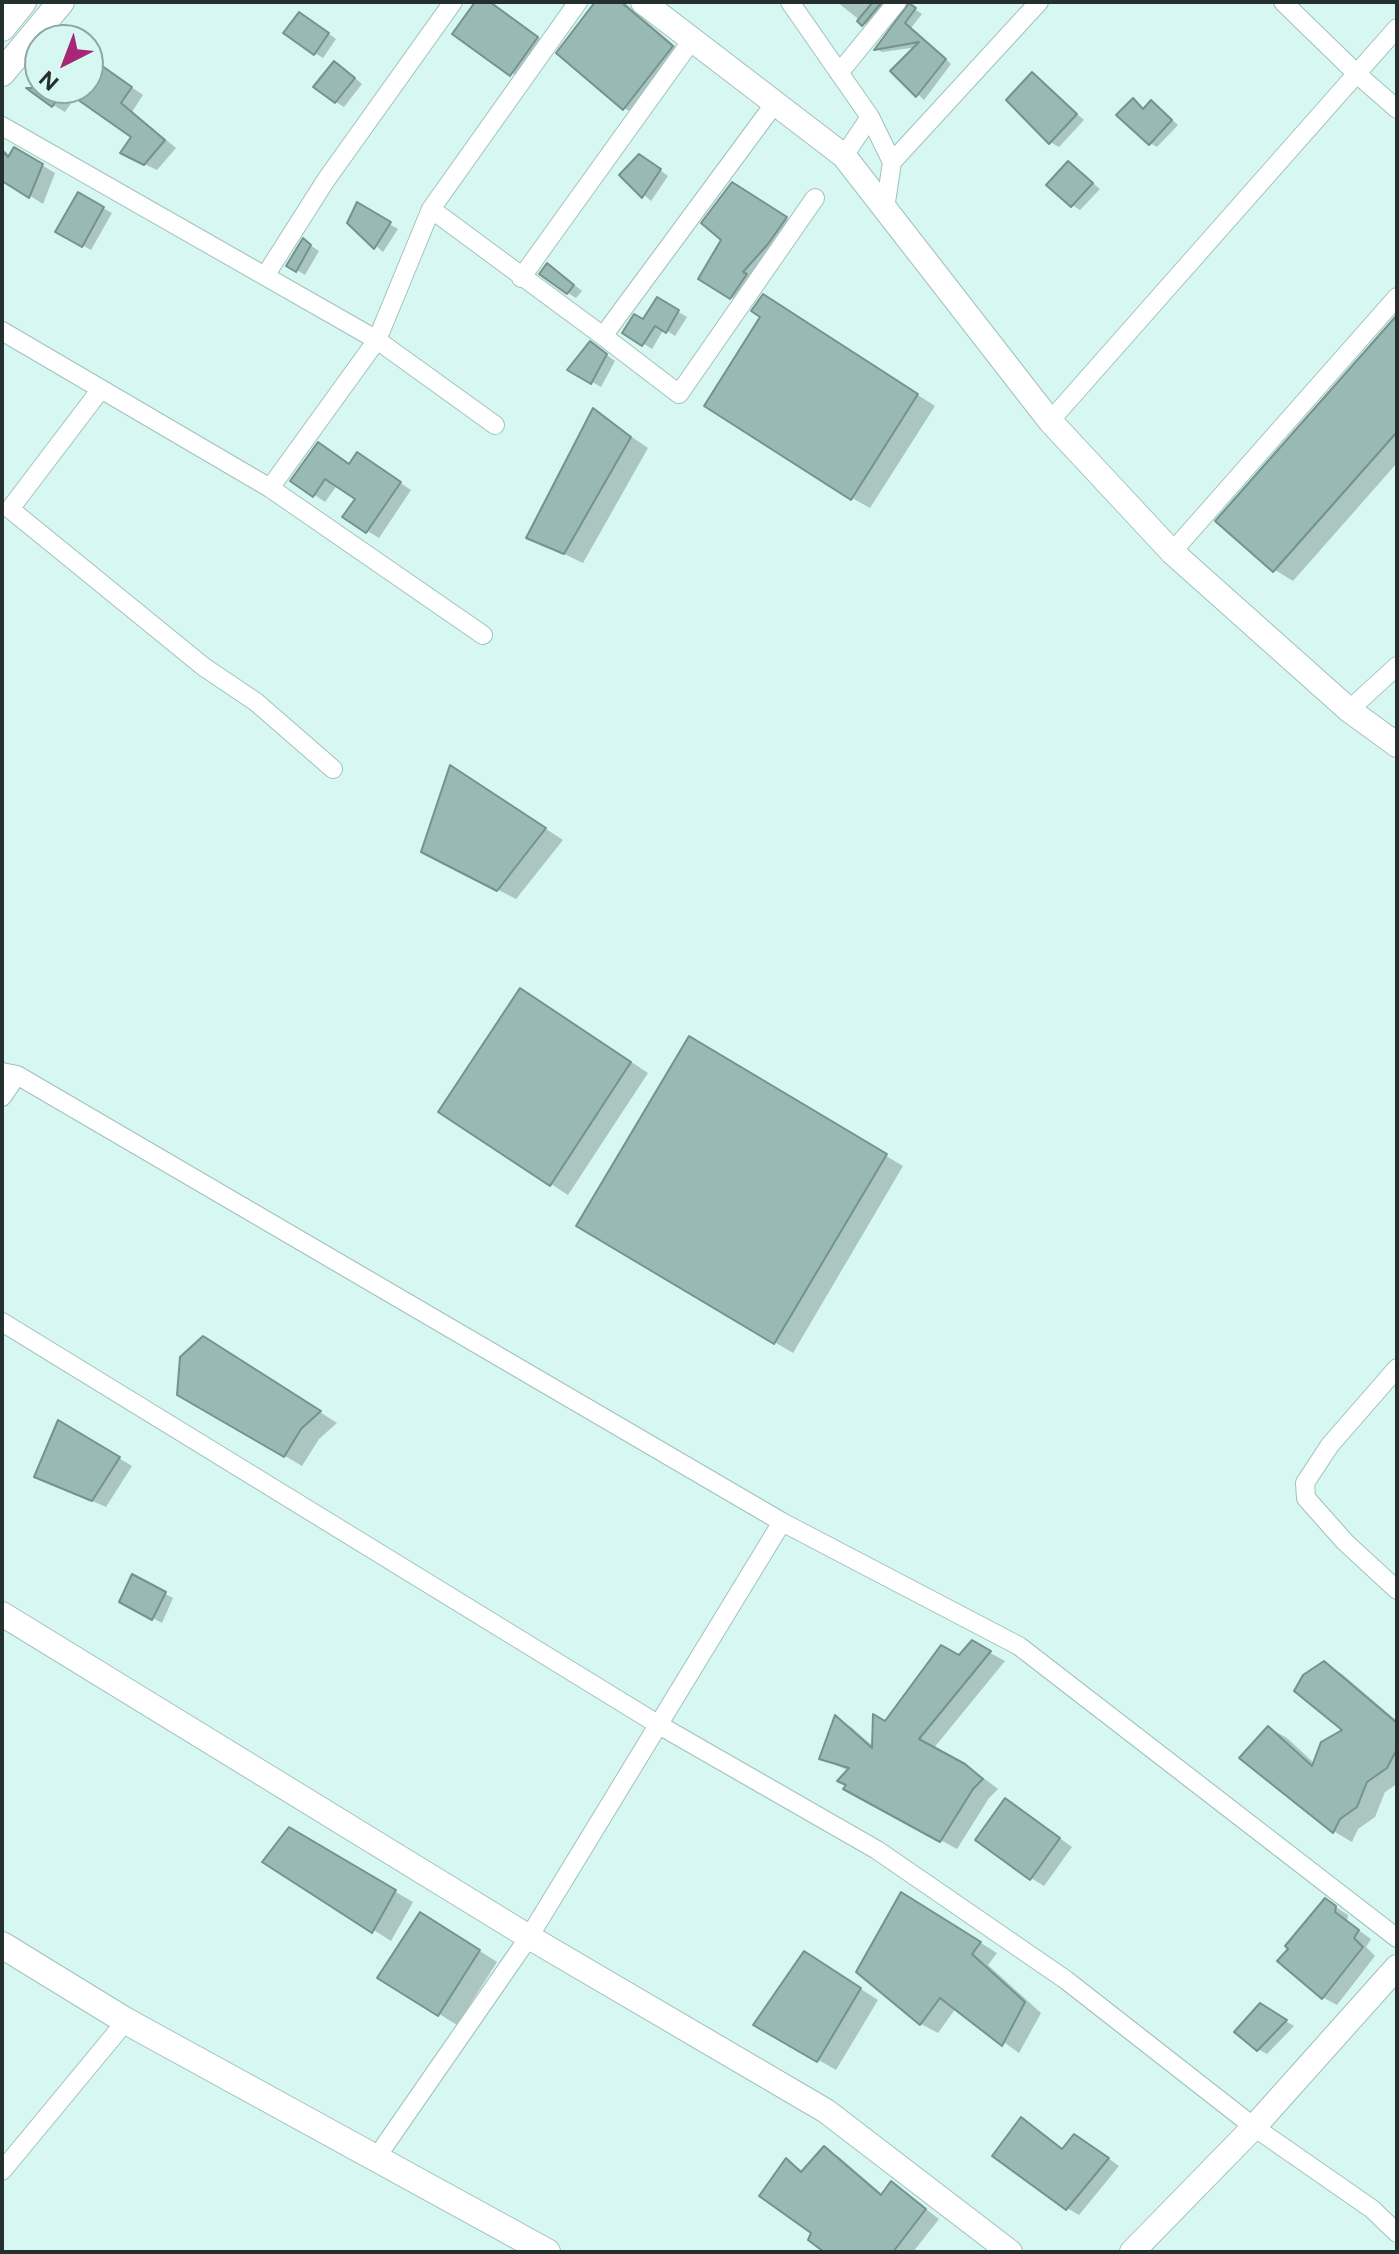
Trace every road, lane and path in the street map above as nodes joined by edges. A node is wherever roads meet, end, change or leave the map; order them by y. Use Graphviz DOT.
graph roads {
  1 [pos="23,2"];
  2 [pos="61,2"];
  3 [pos="453,2"];
  4 [pos="578,2"];
  5 [pos="643,2"];
  6 [pos="790,2"];
  7 [pos="897,2"];
  8 [pos="1039,2"];
  9 [pos="1283,2"];
  10 [pos="2,28"];
  11 [pos="1397,28"];
  12 [pos="692,40"];
  13 [pos="2,73"];
  14 [pos="839,73"];
  15 [pos="1357,74"];
  16 [pos="775,103"];
  17 [pos="1397,109"];
  18 [pos="870,117"];
  19 [pos="2,126"];
  20 [pos="844,156"];
  21 [pos="892,162"];
  22 [pos="815,198"];
  23 [pos="431,209"];
  24 [pos="885,209"];
  25 [pos="265,276"];
  26 [pos="521,278"];
  27 [pos="1397,297"];
  28 [pos="2,331"];
  29 [pos="603,336"];
  30 [pos="377,340"];
  31 [pos="101,389"];
  32 [pos="1050,421"];
  33 [pos="495,425"];
  34 [pos="270,488"];
  35 [pos="1172,552"];
  36 [pos="483,635"];
  37 [pos="1397,666"];
  38 [pos="1349,710"];
  39 [pos="1397,745"];
  40 [pos="333,769"];
  41 [pos="9,1074"];
  42 [pos="2,1097"];
  43 [pos="2,1322"];
  44 [pos="1397,1368"];
  45 [pos="782,1522"];
  46 [pos="1397,1590"];
  47 [pos="2,1614"];
  48 [pos="659,1725"];
  49 [pos="529,1937"];
  50 [pos="1397,1938"];
  51 [pos="2,1945"];
  52 [pos="1397,1967"];
  53 [pos="126,2021"];
  54 [pos="1254,2127"];
  55 [pos="376,2158"];
  56 [pos="2,2171"];
  57 [pos="1397,2233"];
  58 [pos="547,2252"];
  59 [pos="1010,2252"];
  60 [pos="1132,2252"];
  1 -- 10 [label="main road"];
  2 -- 13 [label="main road"];
  3 -- 25 [label="street"];
  4 -- 23 [label="street"];
  5 -- 12 [label="street"];
  6 -- 14 [label="street"];
  7 -- 14 [label="street"];
  8 -- 21 [label="street"];
  9 -- 15 [label="street"];
  11 -- 15 [label="street"];
  12 -- 16 [label="street"];
  12 -- 26 [label="street"];
  14 -- 18 [label="street"];
  15 -- 17 [label="street"];
  15 -- 32 [label="street"];
  16 -- 20 [label="street"];
  16 -- 29 [label="street"];
  18 -- 20 [label="street"];
  18 -- 21 [label="street"];
  19 -- 25 [label="street"];
  20 -- 24 [label="street"];
  21 -- 24 [label="street"];
  22 -- 29 [label="street"];
  23 -- 26 [label="street"];
  23 -- 30 [label="street"];
  24 -- 32 [label="street"];
  25 -- 30 [label="street"];
  26 -- 29 [label="street"];
  27 -- 35 [label="street"];
  28 -- 31 [label="street"];
  30 -- 33 [label="street"];
  30 -- 34 [label="street"];
  31 -- 34 [label="street"];
  31 -- 40 [label="street"];
  32 -- 35 [label="street"];
  34 -- 36 [label="street"];
  35 -- 38 [label="street"];
  37 -- 38 [label="street"];
  38 -- 39 [label="street"];
  41 -- 42 [label="street"];
  41 -- 45 [label="street"];
  43 -- 48 [label="street"];
  44 -- 46 [label="street"];
  45 -- 48 [label="street"];
  45 -- 50 [label="street"];
  47 -- 49 [label="street"];
  48 -- 49 [label="street"];
  48 -- 54 [label="street"];
  49 -- 55 [label="street"];
  49 -- 59 [label="street"];
  51 -- 53 [label="main road"];
  52 -- 54 [label="street"];
  53 -- 55 [label="main road"];
  53 -- 56 [label="street"];
  54 -- 57 [label="street"];
  54 -- 60 [label="street"];
  55 -- 58 [label="main road"];
}
